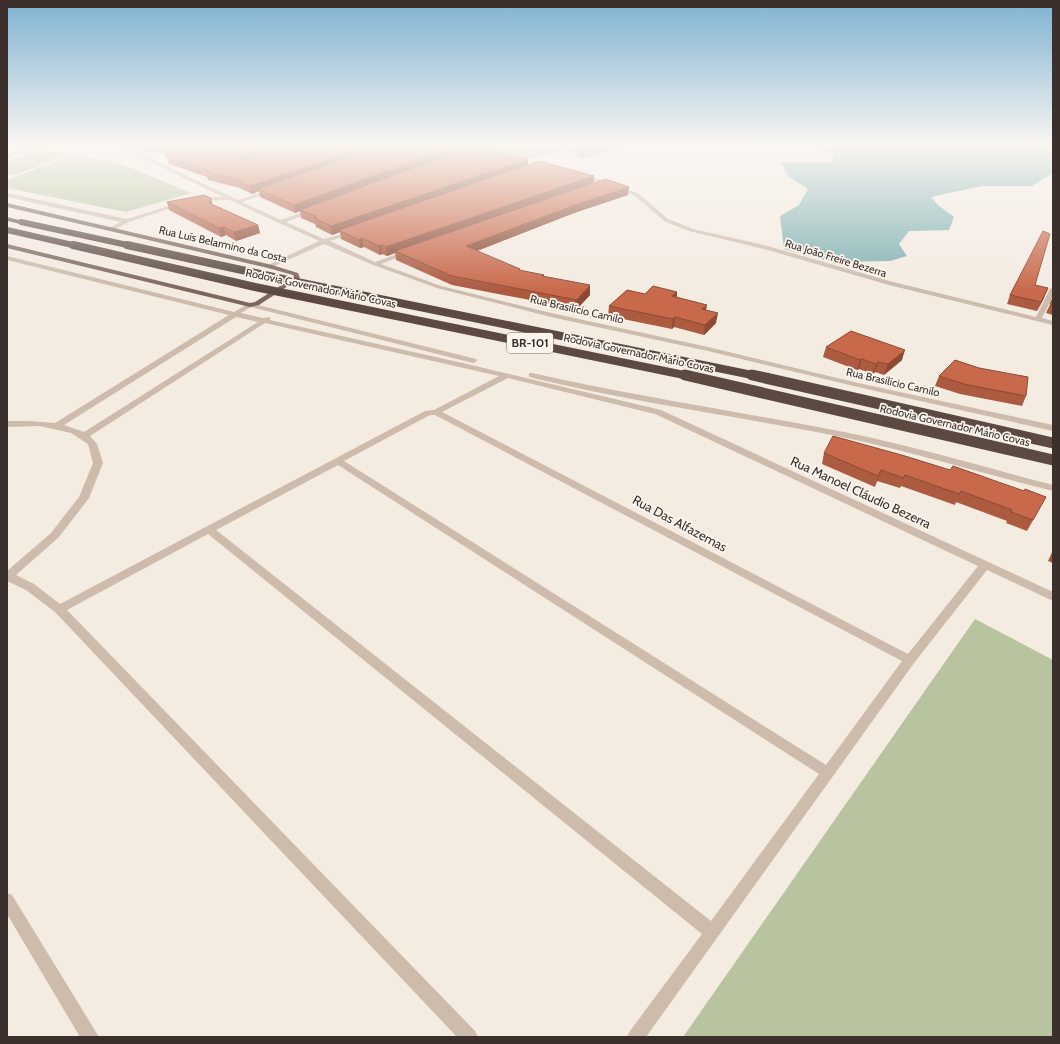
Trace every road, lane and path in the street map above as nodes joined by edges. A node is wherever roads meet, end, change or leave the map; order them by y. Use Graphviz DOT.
graph roads {
  1 [pos="223,194"];
  2 [pos="257,194"];
  3 [pos="634,194"];
  4 [pos="7,195"];
  5 [pos="236,200"];
  6 [pos="7,205"];
  7 [pos="316,209"];
  8 [pos="7,219"];
  9 [pos="127,221"];
  10 [pos="281,222"];
  11 [pos="111,229"];
  12 [pos="7,230"];
  13 [pos="355,230"];
  14 [pos="325,241"];
  15 [pos="7,246"];
  16 [pos="413,250"];
  17 [pos="7,258"];
  18 [pos="375,264"];
  19 [pos="270,266"];
  20 [pos="1053,289"];
  21 [pos="250,305"];
  22 [pos="277,313"];
  23 [pos="235,314"];
  24 [pos="264,320"];
  25 [pos="1038,320"];
  26 [pos="1053,323"];
  27 [pos="506,376"];
  28 [pos="436,412"];
  29 [pos="7,424"];
  30 [pos="56,426"];
  31 [pos="1053,428"];
  32 [pos="83,437"];
  33 [pos="1053,443"];
  34 [pos="1053,460"];
  35 [pos="338,461"];
  36 [pos="1053,488"];
  37 [pos="210,530"];
  38 [pos="985,565"];
  39 [pos="8,577"];
  40 [pos="1053,597"];
  41 [pos="59,609"];
  42 [pos="910,660"];
  43 [pos="828,773"];
  44 [pos="7,900"];
  45 [pos="712,932"];
  46 [pos="90,1037"];
  47 [pos="469,1037"];
  48 [pos="636,1037"];
  1 -- 5 [label="street, Rua Brasilício Camilo"];
  2 -- 5 [label="street"];
  3 -- 25 [label="street, Rua João Freire Bezerra"];
  4 -- 9 [label="street"];
  5 -- 9 [label="street"];
  5 -- 10 [label="street, Rua Brasilício Camilo"];
  6 -- 11 [label="main road, Rua Luís Belarmino da Costa"];
  7 -- 10 [label="street"];
  8 -- 33 [label="highway, Rodovia Governador Mário Covas / BR-101, bridge"];
  9 -- 11 [label="street"];
  10 -- 14 [label="street, Rua Brasilício Camilo"];
  11 -- 19 [label="main road, Rua Luís Belarmino da Costa"];
  12 -- 34 [label="highway, Rodovia Governador Mário Covas / BR-101, bridge"];
  13 -- 14 [label="street"];
  14 -- 18 [label="street, Rua Brasilício Camilo"];
  14 -- 19 [label="street"];
  15 -- 21 [label="main road"];
  16 -- 18 [label="street"];
  17 -- 23 [label="street, Rua Manoel Cláudio Bezerra"];
  18 -- 31 [label="street, Rua Brasilício Camilo"];
  19 -- 21 [label="main road, Rua Luís Belarmino da Costa"];
  20 -- 25 [label="street"];
  21 -- 22 [label="street"];
  21 -- 23 [label="street"];
  22 -- 24 [label="street"];
  22 -- 36 [label="street"];
  23 -- 24 [label="street, Rua Manoel Cláudio Bezerra"];
  23 -- 30 [label="street"];
  24 -- 27 [label="street, Rua Manoel Cláudio Bezerra"];
  24 -- 32 [label="street"];
  25 -- 26 [label="street, Rua João Freire Bezerra"];
  27 -- 28 [label="street"];
  27 -- 38 [label="street, Rua Manoel Cláudio Bezerra"];
  28 -- 35 [label="street"];
  28 -- 42 [label="street, Rua Das Alfazemas"];
  29 -- 30 [label="street"];
  30 -- 32 [label="street"];
  32 -- 39 [label="street"];
  35 -- 37 [label="street"];
  35 -- 43 [label="street"];
  37 -- 41 [label="street"];
  37 -- 45 [label="street"];
  38 -- 40 [label="street, Rua Manoel Cláudio Bezerra"];
  38 -- 42 [label="street"];
  39 -- 41 [label="street"];
  41 -- 47 [label="street"];
  42 -- 43 [label="street"];
  43 -- 45 [label="street"];
  44 -- 46 [label="street"];
  45 -- 48 [label="street"];
}
